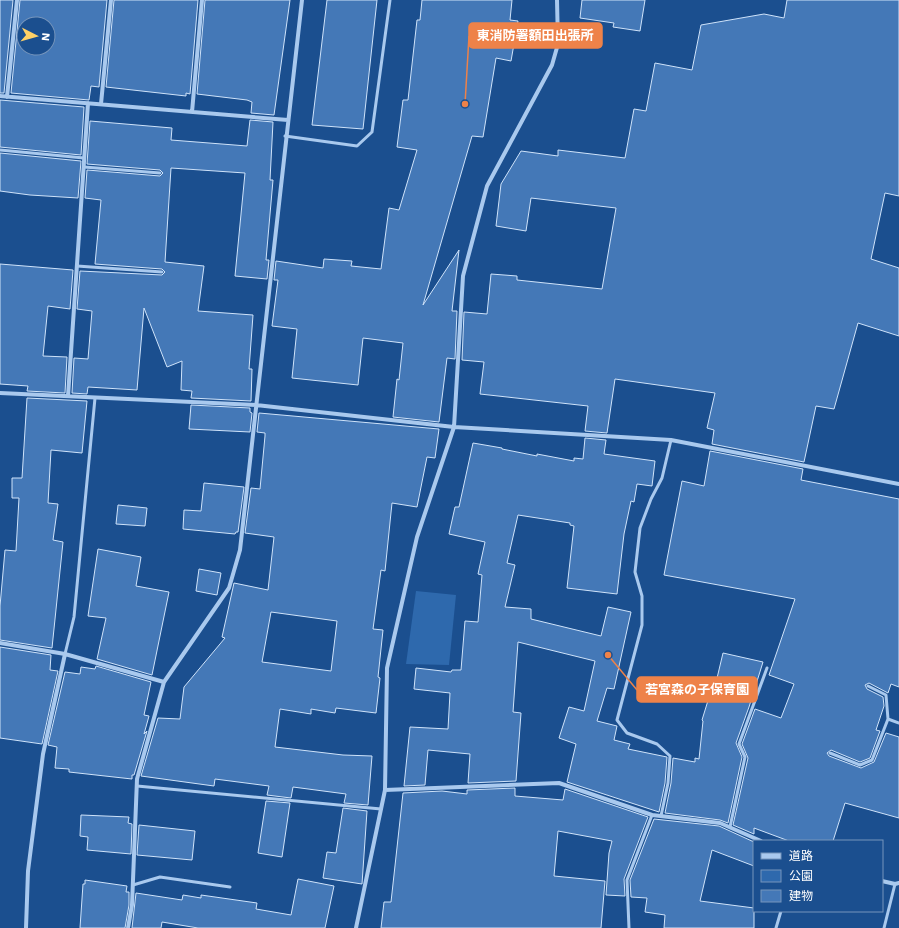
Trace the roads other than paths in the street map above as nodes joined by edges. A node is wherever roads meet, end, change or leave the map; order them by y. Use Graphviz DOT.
graph roads {
  1 [pos="17,0"];
  2 [pos="111,0"];
  3 [pos="202,0"];
  4 [pos="302,0"];
  5 [pos="390,0"];
  6 [pos="557,0"];
  7 [pos="0,96"];
  8 [pos="7,97"];
  9 [pos="88,103"];
  10 [pos="101,104"];
  11 [pos="192,112"];
  12 [pos="288,120"];
  13 [pos="286,136"];
  14 [pos="0,150"];
  15 [pos="84,158"];
  16 [pos="84,167"];
  17 [pos="160,173"];
  18 [pos="77,266"];
  19 [pos="162,272"];
  20 [pos="0,393"];
  21 [pos="68,396"];
  22 [pos="95,398"];
  23 [pos="256,405"];
  24 [pos="454,427"];
  25 [pos="671,440"];
  26 [pos="899,484"];
  27 [pos="0,643"];
  28 [pos="65,654"];
  29 [pos="767,668"];
  30 [pos="164,682"];
  31 [pos="868,686"];
  32 [pos="888,719"];
  33 [pos="899,723"];
  34 [pos="830,753"];
  35 [pos="137,786"];
  36 [pos="384,790"];
  37 [pos="381,809"];
  38 [pos="652,815"];
  39 [pos="661,816"];
  40 [pos="730,827"];
  41 [pos="759,840"];
  42 [pos="883,881"];
  43 [pos="897,883"];
  44 [pos="133,885"];
  45 [pos="230,887"];
  46 [pos="780,912"];
  47 [pos="26,928"];
  48 [pos="128,928"];
  49 [pos="356,928"];
  50 [pos="629,928"];
  51 [pos="776,928"];
  52 [pos="884,928"];
  1 -- 8 [label="street"];
  2 -- 10 [label="street"];
  3 -- 11 [label="street"];
  4 -- 12 [label="street"];
  5 -- 13 [label="lane"];
  6 -- 24 [label="street"];
  7 -- 8 [label="street"];
  8 -- 9 [label="street"];
  9 -- 10 [label="street"];
  9 -- 15 [label="street"];
  10 -- 11 [label="street"];
  11 -- 12 [label="street"];
  12 -- 13 [label="street"];
  13 -- 23 [label="street"];
  14 -- 15 [label="lane"];
  15 -- 16 [label="street"];
  16 -- 17 [label="lane"];
  16 -- 18 [label="street"];
  18 -- 19 [label="lane"];
  18 -- 21 [label="street"];
  20 -- 21 [label="street"];
  21 -- 22 [label="street"];
  22 -- 23 [label="street"];
  22 -- 28 [label="lane"];
  23 -- 24 [label="street"];
  23 -- 30 [label="street"];
  24 -- 25 [label="street"];
  24 -- 36 [label="street"];
  25 -- 26 [label="street"];
  25 -- 39 [label="lane"];
  27 -- 28 [label="street"];
  28 -- 30 [label="street"];
  28 -- 47 [label="street"];
  29 -- 40 [label="lane"];
  30 -- 35 [label="street"];
  31 -- 32 [label="lane"];
  32 -- 33 [label="lane"];
  32 -- 34 [label="lane"];
  35 -- 37 [label="lane"];
  35 -- 44 [label="street"];
  36 -- 37 [label="street"];
  36 -- 38 [label="street"];
  37 -- 49 [label="street"];
  38 -- 39 [label="street"];
  38 -- 50 [label="lane"];
  39 -- 40 [label="street"];
  40 -- 41 [label="street"];
  42 -- 43 [label="street"];
  43 -- 52 [label="lane"];
  44 -- 45 [label="lane"];
  44 -- 48 [label="street"];
  46 -- 51 [label="lane"];
}
